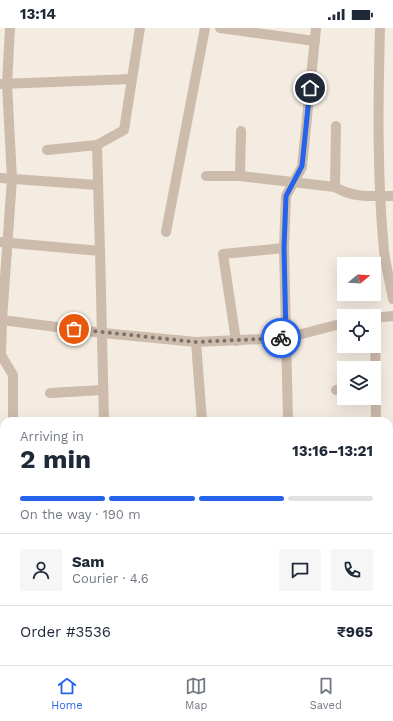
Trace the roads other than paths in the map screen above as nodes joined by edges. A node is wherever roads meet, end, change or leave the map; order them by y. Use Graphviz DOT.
graph roads {
  1 [pos="10,28"];
  2 [pos="140,28"];
  3 [pos="205,28"];
  4 [pos="220,28"];
  5 [pos="316,28"];
  6 [pos="380,28"];
  7 [pos="315,41"];
  8 [pos="132,79"];
  9 [pos="4,84"];
  10 [pos="336,126"];
  11 [pos="241,131"];
  12 [pos="97,146"];
  13 [pos="47,150"];
  14 [pos="206,176"];
  15 [pos="240,176"];
  16 [pos="0,178"];
  17 [pos="12,179"];
  18 [pos="295,182"];
  19 [pos="97,185"];
  20 [pos="336,187"];
  21 [pos="382,196"];
  22 [pos="393,196"];
  23 [pos="166,232"];
  24 [pos="4,242"];
  25 [pos="284,248"];
  26 [pos="100,251"];
  27 [pos="393,299"];
  28 [pos="393,316"];
  29 [pos="381,317"];
  30 [pos="1,320"];
  31 [pos="337,325"];
  32 [pos="103,333"];
  33 [pos="286,338"];
  34 [pos="236,341"];
  35 [pos="196,342"];
  36 [pos="103,390"];
  37 [pos="50,393"];
  38 [pos="376,405"];
  39 [pos="13,417"];
  40 [pos="104,417"];
  41 [pos="202,417"];
  42 [pos="288,417"];
  43 [pos="376,417"];
  1 -- 9 [label="street"];
  2 -- 8 [label="street"];
  3 -- 23 [label="street"];
  4 -- 7 [label="street"];
  5 -- 7 [label="street"];
  6 -- 21 [label="street"];
  7 -- 18 [label="street"];
  8 -- 9 [label="street"];
  8 -- 12 [label="street"];
  9 -- 17 [label="street"];
  10 -- 20 [label="street"];
  11 -- 15 [label="street"];
  12 -- 13 [label="street"];
  12 -- 19 [label="street"];
  14 -- 15 [label="street"];
  15 -- 18 [label="street"];
  16 -- 17 [label="street"];
  17 -- 19 [label="street"];
  17 -- 24 [label="street"];
  18 -- 20 [label="street"];
  18 -- 25 [label="street"];
  19 -- 26 [label="street"];
  20 -- 21 [label="street"];
  21 -- 22 [label="street"];
  21 -- 27 [label="street"];
  24 -- 26 [label="street"];
  24 -- 30 [label="street"];
  25 -- 33 [label="street"];
  25 -- 34 [label="street"];
  26 -- 32 [label="street"];
  28 -- 29 [label="street"];
  30 -- 32 [label="street"];
  30 -- 39 [label="street"];
  31 -- 33 [label="street"];
  32 -- 35 [label="street"];
  32 -- 36 [label="street"];
  33 -- 34 [label="street"];
  33 -- 42 [label="street"];
  34 -- 35 [label="street"];
  35 -- 41 [label="street"];
  36 -- 37 [label="street"];
  36 -- 40 [label="street"];
  38 -- 43 [label="street"];
}
